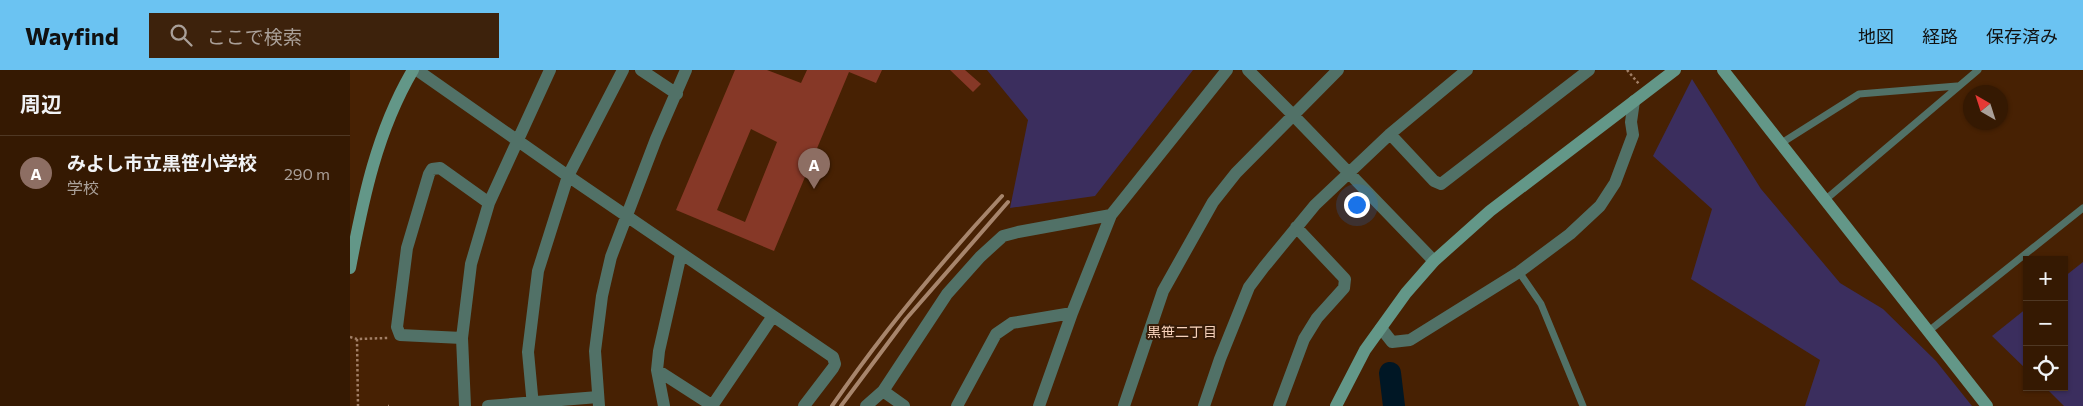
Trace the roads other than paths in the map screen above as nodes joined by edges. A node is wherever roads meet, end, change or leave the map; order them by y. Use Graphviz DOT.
graph roads {
  1 [pos="415,70"];
  2 [pos="623,70"];
  3 [pos="641,70"];
  4 [pos="686,70"];
  5 [pos="1227,70"];
  6 [pos="1248,70"];
  7 [pos="1338,70"];
  8 [pos="1467,70"];
  9 [pos="1589,70"];
  10 [pos="1675,70"];
  11 [pos="1722,70"];
  12 [pos="1978,70"];
  13 [pos="547,71"];
  14 [pos="1957,86"];
  15 [pos="677,94"];
  16 [pos="1634,101"];
  17 [pos="1293,114"];
  18 [pos="1390,134"];
  19 [pos="518,140"];
  20 [pos="1780,144"];
  21 [pos="1350,174"];
  22 [pos="568,176"];
  23 [pos="1825,200"];
  24 [pos="488,203"];
  25 [pos="2083,208"];
  26 [pos="1111,215"];
  27 [pos="628,217"];
  28 [pos="1296,227"];
  29 [pos="681,254"];
  30 [pos="1434,261"];
  31 [pos="350,268"];
  32 [pos="1518,272"];
  33 [pos="1072,313"];
  34 [pos="773,316"];
  35 [pos="1381,328"];
  36 [pos="1930,330"];
  37 [pos="462,338"];
  38 [pos="657,370"];
  39 [pos="883,391"];
  40 [pos="599,401"];
  41 [pos="533,404"];
  42 [pos="465,406"];
  43 [pos="488,406"];
  44 [pos="664,406"];
  45 [pos="713,406"];
  46 [pos="804,406"];
  47 [pos="866,406"];
  48 [pos="904,406"];
  49 [pos="957,406"];
  50 [pos="1039,406"];
  51 [pos="1124,406"];
  52 [pos="1204,406"];
  53 [pos="1279,406"];
  54 [pos="1336,406"];
  55 [pos="1583,406"];
  56 [pos="1987,406"];
  1 -- 19 [label="street"];
  1 -- 31 [label="street"];
  2 -- 22 [label="street"];
  3 -- 15 [label="street"];
  4 -- 15 [label="street"];
  5 -- 26 [label="street"];
  6 -- 17 [label="street"];
  7 -- 17 [label="street"];
  8 -- 18 [label="street"];
  9 -- 18 [label="street"];
  10 -- 16 [label="street"];
  11 -- 20 [label="street"];
  12 -- 14 [label="lane"];
  13 -- 19 [label="street"];
  14 -- 20 [label="lane"];
  14 -- 23 [label="lane"];
  15 -- 27 [label="street"];
  16 -- 30 [label="street"];
  16 -- 32 [label="street"];
  17 -- 21 [label="street"];
  17 -- 51 [label="street"];
  18 -- 21 [label="street"];
  19 -- 22 [label="street"];
  19 -- 24 [label="street"];
  20 -- 23 [label="street"];
  21 -- 28 [label="street"];
  21 -- 30 [label="street"];
  22 -- 27 [label="street"];
  22 -- 41 [label="street"];
  23 -- 36 [label="street"];
  24 -- 37 [label="street"];
  24 -- 37 [label="street"];
  25 -- 36 [label="lane"];
  26 -- 33 [label="street"];
  26 -- 39 [label="street"];
  27 -- 29 [label="street"];
  27 -- 40 [label="street"];
  28 -- 52 [label="street"];
  28 -- 53 [label="street"];
  29 -- 34 [label="street"];
  29 -- 38 [label="street"];
  30 -- 35 [label="street"];
  32 -- 35 [label="street"];
  32 -- 55 [label="lane"];
  33 -- 49 [label="street"];
  33 -- 50 [label="street"];
  34 -- 45 [label="street"];
  34 -- 46 [label="street"];
  35 -- 54 [label="street"];
  36 -- 56 [label="street"];
  37 -- 42 [label="street"];
  38 -- 44 [label="street"];
  38 -- 45 [label="street"];
  39 -- 47 [label="street"];
  39 -- 48 [label="street"];
  40 -- 41 [label="street"];
  41 -- 43 [label="street"];
}
